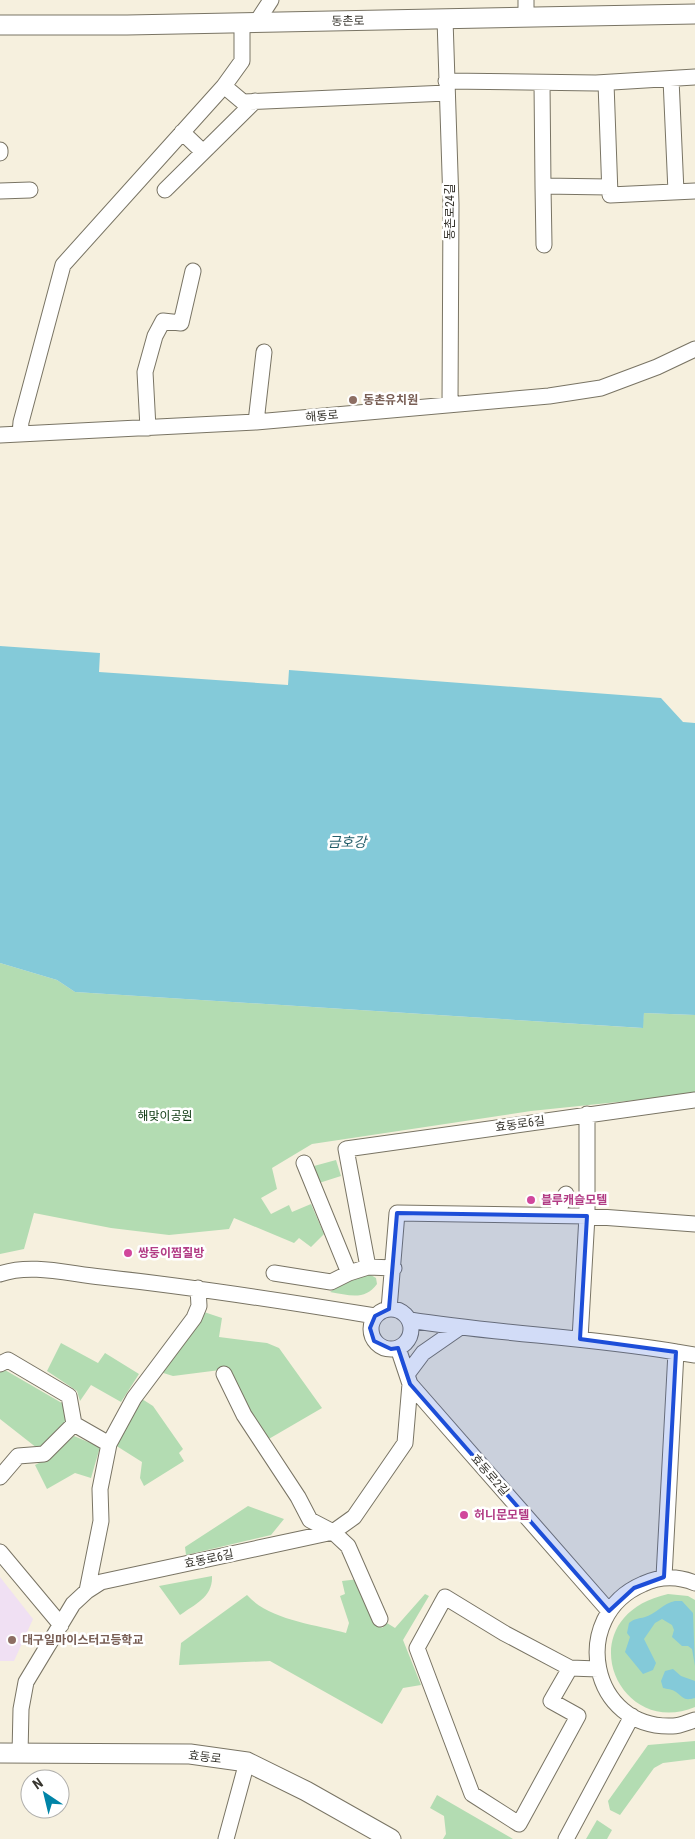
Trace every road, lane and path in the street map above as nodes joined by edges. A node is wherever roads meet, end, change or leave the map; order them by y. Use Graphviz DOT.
graph roads {
  1 [pos="271,0"];
  2 [pos="526,9"];
  3 [pos="695,14"];
  4 [pos="445,19"];
  5 [pos="249,23"];
  6 [pos="0,25"];
  7 [pos="695,77"];
  8 [pos="671,79"];
  9 [pos="542,83"];
  10 [pos="606,83"];
  11 [pos="224,86"];
  12 [pos="447,87"];
  13 [pos="255,101"];
  14 [pos="182,132"];
  15 [pos="204,152"];
  16 [pos="543,186"];
  17 [pos="609,187"];
  18 [pos="30,190"];
  19 [pos="164,190"];
  20 [pos="0,191"];
  21 [pos="695,191"];
  22 [pos="676,192"];
  23 [pos="544,245"];
  24 [pos="193,271"];
  25 [pos="695,349"];
  26 [pos="264,352"];
  27 [pos="450,405"];
  28 [pos="256,422"];
  29 [pos="148,428"];
  30 [pos="20,434"];
  31 [pos="0,435"];
  32 [pos="695,1100"];
  33 [pos="587,1114"];
  34 [pos="304,1163"];
  35 [pos="566,1194"];
  36 [pos="556,1215"];
  37 [pos="586,1216"];
  38 [pos="695,1224"];
  39 [pos="368,1267"];
  40 [pos="394,1268"];
  41 [pos="274,1273"];
  42 [pos="349,1273"];
  43 [pos="0,1274"];
  44 [pos="198,1288"];
  45 [pos="390,1309"];
  46 [pos="375,1316"];
  47 [pos="410,1320"];
  48 [pos="459,1328"];
  49 [pos="580,1340"];
  50 [pos="398,1348"];
  51 [pos="676,1352"];
  52 [pos="695,1355"];
  53 [pos="0,1364"];
  54 [pos="224,1374"];
  55 [pos="409,1378"];
  56 [pos="74,1424"];
  57 [pos="109,1444"];
  58 [pos="0,1477"];
  59 [pos="332,1532"];
  60 [pos="0,1552"];
  61 [pos="664,1577"];
  62 [pos="695,1583"];
  63 [pos="87,1591"];
  64 [pos="609,1611"];
  65 [pos="380,1619"];
  66 [pos="61,1625"];
  67 [pos="570,1668"];
  68 [pos="598,1669"];
  69 [pos="632,1716"];
  70 [pos="695,1720"];
  71 [pos="0,1753"];
  72 [pos="20,1754"];
  73 [pos="247,1762"];
  74 [pos="226,1839"];
  75 [pos="391,1839"];
  76 [pos="566,1839"];
  1 -- 5 [label="street"];
  2 -- 3 [label="main road, 동촌로"];
  2 -- 4 [label="main road, 동촌로"];
  4 -- 5 [label="main road, 동촌로"];
  4 -- 12 [label="street, 동촌로24길"];
  5 -- 6 [label="main road, 동촌로"];
  5 -- 11 [label="street"];
  7 -- 8 [label="street"];
  8 -- 10 [label="street"];
  8 -- 22 [label="street"];
  9 -- 10 [label="street"];
  9 -- 12 [label="street"];
  9 -- 16 [label="street"];
  10 -- 17 [label="street"];
  11 -- 13 [label="street"];
  11 -- 14 [label="street"];
  12 -- 13 [label="street"];
  12 -- 27 [label="street, 동촌로24길"];
  13 -- 15 [label="street"];
  14 -- 15 [label="street"];
  14 -- 30 [label="street"];
  15 -- 19 [label="street"];
  16 -- 17 [label="street"];
  16 -- 23 [label="street"];
  17 -- 22 [label="street"];
  18 -- 20 [label="street"];
  21 -- 22 [label="street"];
  24 -- 29 [label="street"];
  25 -- 27 [label="street, 해동로"];
  26 -- 28 [label="street"];
  27 -- 28 [label="street, 해동로"];
  28 -- 29 [label="street, 해동로"];
  29 -- 30 [label="street, 해동로"];
  30 -- 31 [label="street, 해동로"];
  32 -- 33 [label="street, 효동로6길"];
  33 -- 37 [label="street"];
  33 -- 39 [label="street, 효동로6길"];
  34 -- 42 [label="street"];
  35 -- 36 [label="street"];
  36 -- 37 [label="street"];
  36 -- 40 [label="street"];
  37 -- 38 [label="street"];
  37 -- 49 [label="street"];
  39 -- 40 [label="street"];
  39 -- 42 [label="street"];
  40 -- 45 [label="street"];
  41 -- 42 [label="street"];
  43 -- 44 [label="street"];
  44 -- 46 [label="street"];
  44 -- 57 [label="street"];
  45 -- 46 [label="street"];
  45 -- 47 [label="street"];
  46 -- 50 [label="street"];
  47 -- 48 [label="street"];
  47 -- 50 [label="street"];
  48 -- 49 [label="street"];
  48 -- 55 [label="street"];
  49 -- 51 [label="street"];
  50 -- 55 [label="street, 효동로6길"];
  51 -- 52 [label="street"];
  51 -- 61 [label="street"];
  53 -- 56 [label="street"];
  54 -- 59 [label="street"];
  55 -- 59 [label="street, 효동로6길"];
  55 -- 64 [label="street, 효동로2길"];
  56 -- 57 [label="street"];
  56 -- 58 [label="street"];
  57 -- 63 [label="street"];
  59 -- 63 [label="street, 효동로6길"];
  59 -- 65 [label="street"];
  60 -- 66 [label="street"];
  61 -- 62 [label="street"];
  61 -- 64 [label="street"];
  63 -- 66 [label="street, 효동로6길"];
  64 -- 68 [label="street"];
  66 -- 72 [label="street, 효동로6길"];
  67 -- 67 [label="street"];
  67 -- 68 [label="street"];
  68 -- 69 [label="street"];
  69 -- 70 [label="street"];
  69 -- 76 [label="street"];
  71 -- 72 [label="main road, 효동로"];
  72 -- 73 [label="main road, 효동로"];
  73 -- 74 [label="street"];
  73 -- 75 [label="main road, 효동로"];
}
